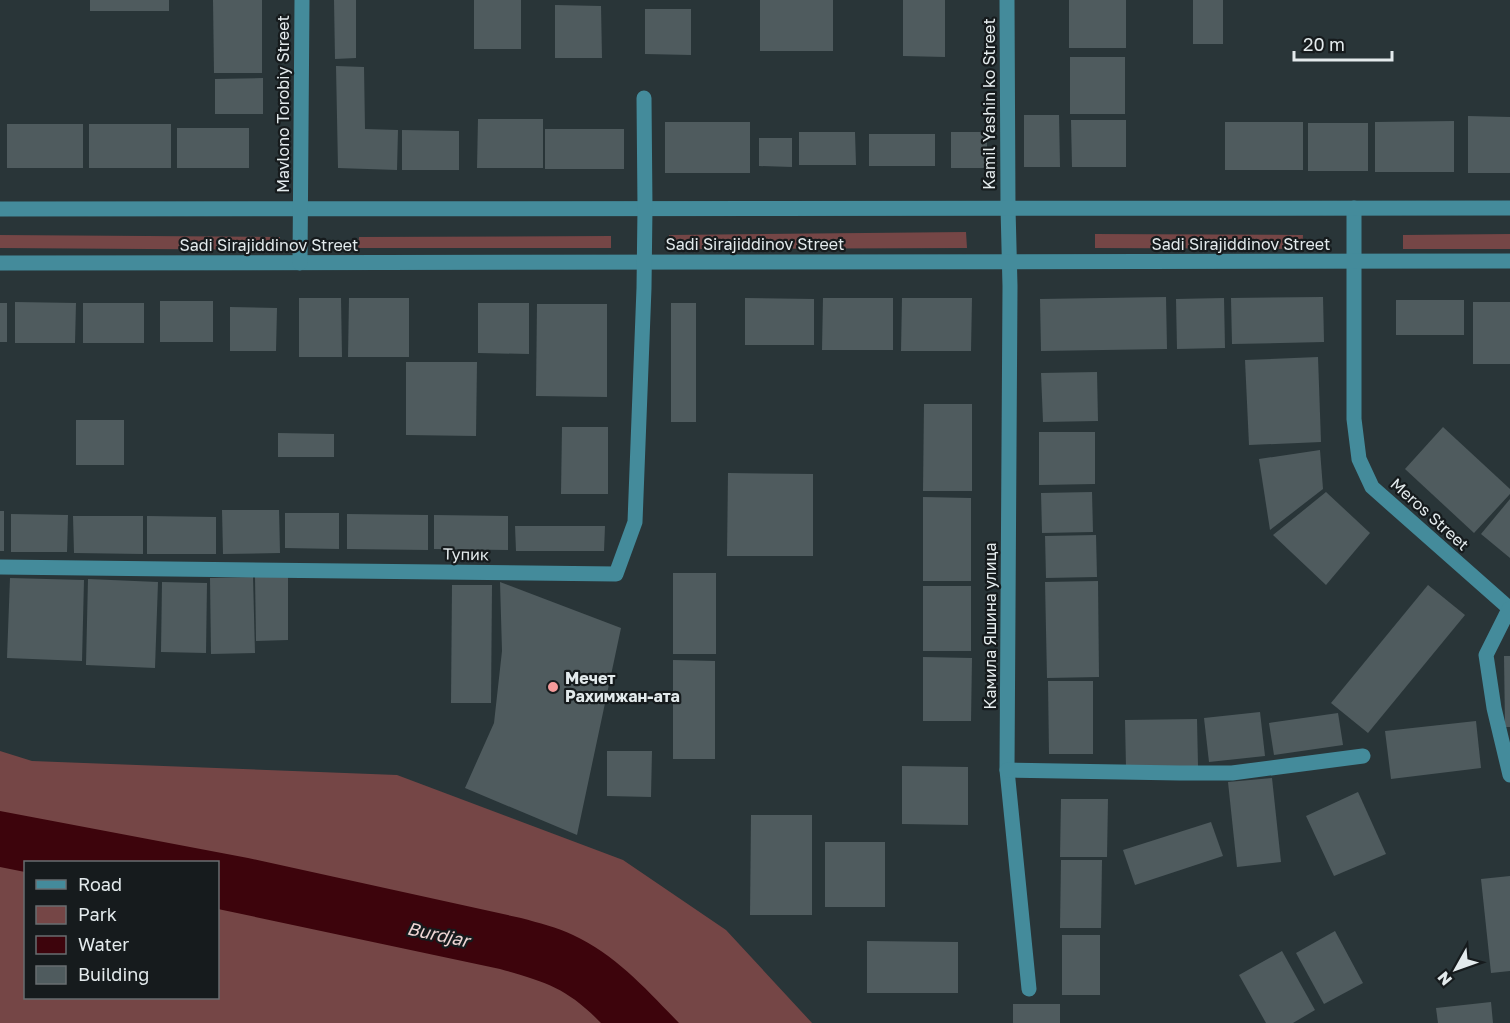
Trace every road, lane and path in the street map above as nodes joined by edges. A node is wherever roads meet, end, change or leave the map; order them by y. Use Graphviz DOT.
graph roads {
  1 [pos="302,0"];
  2 [pos="1006,0"];
  3 [pos="644,98"];
  4 [pos="645,208"];
  5 [pos="1008,208"];
  6 [pos="1354,208"];
  7 [pos="1510,208"];
  8 [pos="0,209"];
  9 [pos="300,209"];
  10 [pos="1354,261"];
  11 [pos="1510,261"];
  12 [pos="644,262"];
  13 [pos="1010,262"];
  14 [pos="0,263"];
  15 [pos="300,263"];
  16 [pos="0,567"];
  17 [pos="1510,609"];
  18 [pos="1363,756"];
  19 [pos="1007,770"];
  20 [pos="1510,775"];
  21 [pos="1029,989"];
  1 -- 9 [label="street, Mavlono Torobiy Street"];
  2 -- 5 [label="street, Kamil Yashin ko Street"];
  3 -- 4 [label="street"];
  4 -- 5 [label="street"];
  4 -- 9 [label="street"];
  4 -- 12 [label="street"];
  5 -- 6 [label="street"];
  5 -- 13 [label="street, Kamil Yashin ko Street"];
  6 -- 7 [label="street"];
  6 -- 10 [label="street, Meros Street"];
  8 -- 9 [label="street"];
  9 -- 15 [label="street, Mavlono Torobiy Street"];
  10 -- 11 [label="street, Sadi Sirajiddinov Street"];
  10 -- 13 [label="street, Sadi Sirajiddinov Street"];
  10 -- 17 [label="street, Meros Street"];
  12 -- 13 [label="street, Sadi Sirajiddinov Street"];
  12 -- 15 [label="street, Sadi Sirajiddinov Street"];
  12 -- 16 [label="street, Тупик"];
  13 -- 19 [label="street, Камила Яшина улица"];
  14 -- 15 [label="street, Sadi Sirajiddinov Street"];
  17 -- 20 [label="street"];
  18 -- 19 [label="street"];
  19 -- 21 [label="street, Камила Яшина улица"];
}
